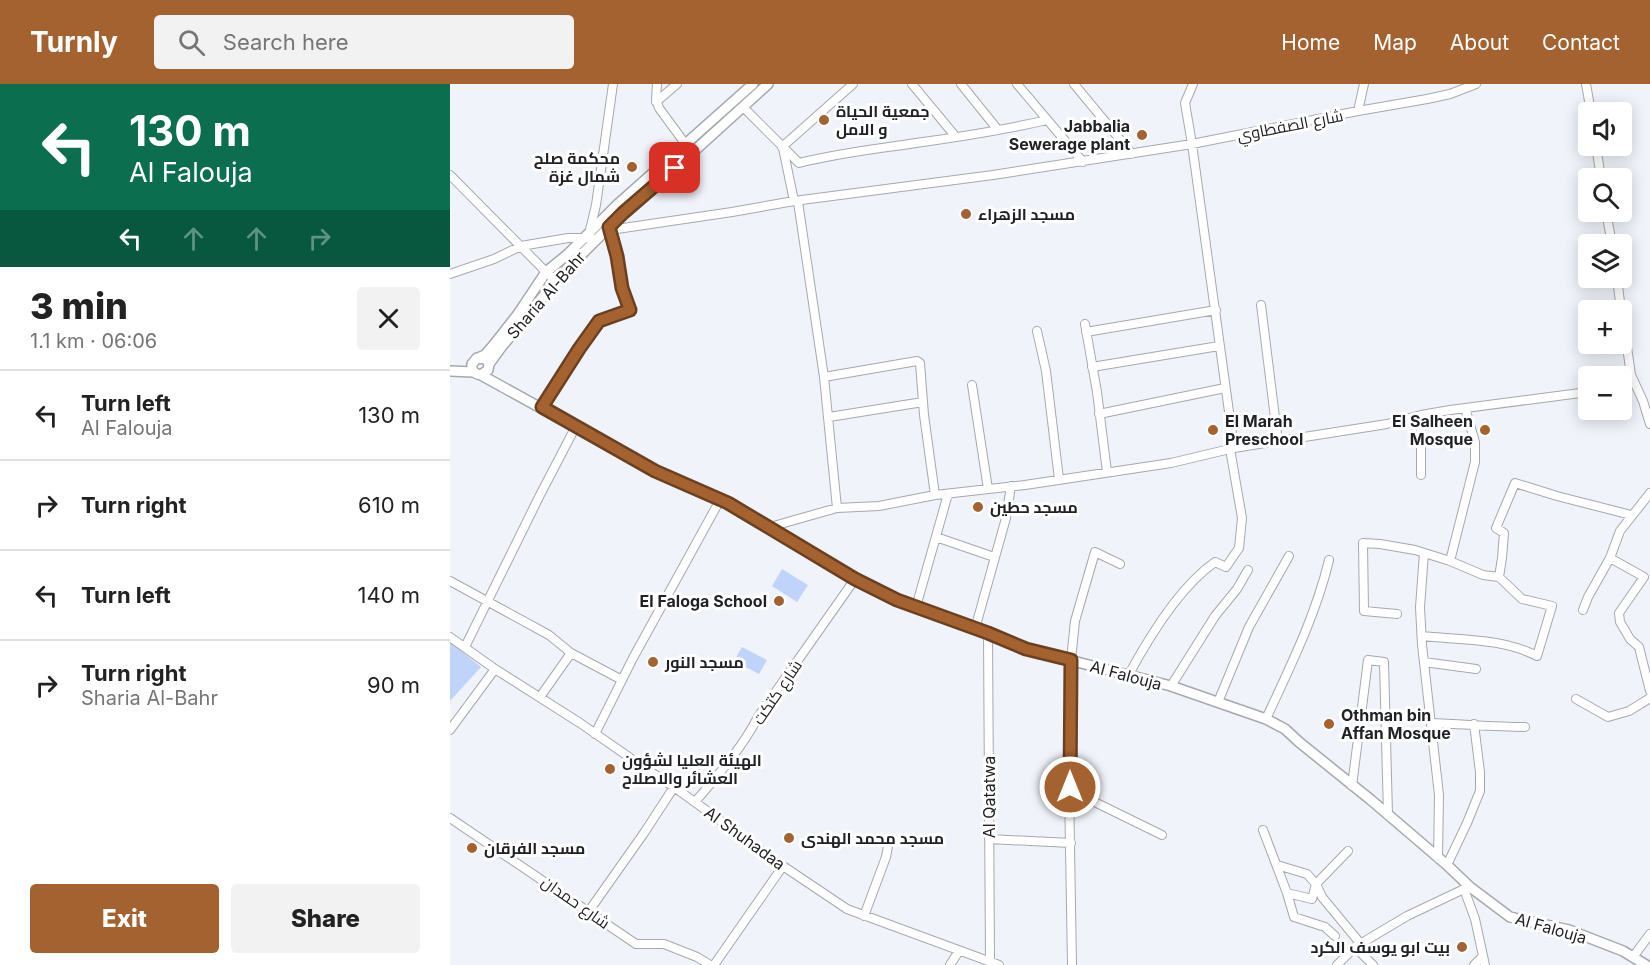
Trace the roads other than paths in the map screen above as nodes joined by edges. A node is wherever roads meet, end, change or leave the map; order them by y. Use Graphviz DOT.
graph roads {
  1 [pos="613,84"];
  2 [pos="657,84"];
  3 [pos="677,84"];
  4 [pos="753,84"];
  5 [pos="768,84"];
  6 [pos="853,84"];
  7 [pos="912,84"];
  8 [pos="961,84"];
  9 [pos="1017,84"];
  10 [pos="1074,84"];
  11 [pos="1193,84"];
  12 [pos="1364,84"];
  13 [pos="1476,84"];
  14 [pos="1586,84"];
  15 [pos="656,102"];
  16 [pos="1589,102"];
  17 [pos="743,107"];
  18 [pos="1358,111"];
  19 [pos="1047,120"];
  20 [pos="998,130"];
  21 [pos="956,136"];
  22 [pos="686,144"];
  23 [pos="1192,144"];
  24 [pos="782,147"];
  25 [pos="692,153"];
  26 [pos="1132,154"];
  27 [pos="1083,162"];
  28 [pos="450,175"];
  29 [pos="796,201"];
  30 [pos="610,229"];
  31 [pos="590,230"];
  32 [pos="583,238"];
  33 [pos="597,239"];
  34 [pos="521,246"];
  35 [pos="546,272"];
  36 [pos="450,274"];
  37 [pos="555,282"];
  38 [pos="1261,304"];
  39 [pos="1216,310"];
  40 [pos="1037,331"];
  41 [pos="1219,346"];
  42 [pos="480,357"];
  43 [pos="489,364"];
  44 [pos="1092,367"];
  45 [pos="450,371"];
  46 [pos="477,373"];
  47 [pos="824,377"];
  48 [pos="1632,377"];
  49 [pos="972,386"];
  50 [pos="1226,388"];
  51 [pos="1578,393"];
  52 [pos="923,402"];
  53 [pos="542,407"];
  54 [pos="1466,408"];
  55 [pos="1099,414"];
  56 [pos="1421,415"];
  57 [pos="829,417"];
  58 [pos="1650,424"];
  59 [pos="576,426"];
  60 [pos="1278,442"];
  61 [pos="1232,448"];
  62 [pos="1107,472"];
  63 [pos="1421,475"];
  64 [pos="1059,479"];
  65 [pos="1011,486"];
  66 [pos="988,489"];
  67 [pos="1650,493"];
  68 [pos="948,494"];
  69 [pos="935,495"];
  70 [pos="720,500"];
  71 [pos="837,508"];
  72 [pos="1631,515"];
  73 [pos="770,527"];
  74 [pos="936,537"];
  75 [pos="1424,553"];
  76 [pos="1289,556"];
  77 [pos="994,557"];
  78 [pos="1610,558"];
  79 [pos="1329,560"];
  80 [pos="1450,561"];
  81 [pos="1120,564"];
  82 [pos="1248,570"];
  83 [pos="1499,577"];
  84 [pos="855,579"];
  85 [pos="450,581"];
  86 [pos="488,603"];
  87 [pos="916,607"];
  88 [pos="1583,610"];
  89 [pos="1396,614"];
  90 [pos="975,629"];
  91 [pos="988,633"];
  92 [pos="1422,636"];
  93 [pos="450,637"];
  94 [pos="465,647"];
  95 [pos="571,653"];
  96 [pos="1071,660"];
  97 [pos="1424,662"];
  98 [pos="495,669"];
  99 [pos="1476,669"];
  100 [pos="1128,675"];
  101 [pos="622,680"];
  102 [pos="1171,686"];
  103 [pos="1650,691"];
  104 [pos="540,697"];
  105 [pos="1650,698"];
  106 [pos="1576,699"];
  107 [pos="1218,702"];
  108 [pos="1266,719"];
  109 [pos="1431,723"];
  110 [pos="1474,724"];
  111 [pos="1525,727"];
  112 [pos="450,730"];
  113 [pos="595,734"];
  114 [pos="1352,786"];
  115 [pos="674,787"];
  116 [pos="1070,790"];
  117 [pos="695,802"];
  118 [pos="1388,815"];
  119 [pos="450,818"];
  120 [pos="1263,830"];
  121 [pos="1162,835"];
  122 [pos="989,839"];
  123 [pos="1071,843"];
  124 [pos="888,846"];
  125 [pos="1348,851"];
  126 [pos="1438,858"];
  127 [pos="1447,865"];
  128 [pos="783,866"];
  129 [pos="1276,866"];
  130 [pos="1316,885"];
  131 [pos="1467,888"];
  132 [pos="1287,893"];
  133 [pos="589,911"];
  134 [pos="864,916"];
  135 [pos="1650,934"];
  136 [pos="1335,936"];
  137 [pos="1358,945"];
  138 [pos="959,951"];
  139 [pos="1483,956"];
  140 [pos="1632,957"];
  141 [pos="990,961"];
  142 [pos="712,965"];
  143 [pos="950,965"];
  144 [pos="999,965"];
  145 [pos="1072,965"];
  146 [pos="1337,965"];
  147 [pos="1373,965"];
  148 [pos="1474,965"];
  149 [pos="1485,965"];
  150 [pos="1646,965"];
  1 -- 31 [label="street"];
  2 -- 15 [label="street"];
  3 -- 15 [label="street"];
  4 -- 22 [label="main road, Sharia Al-Bahr"];
  5 -- 17 [label="main road, Sharia Al-Bahr"];
  6 -- 24 [label="street"];
  7 -- 21 [label="street"];
  8 -- 20 [label="street"];
  9 -- 19 [label="street"];
  10 -- 26 [label="street"];
  11 -- 23 [label="street"];
  12 -- 18 [label="street"];
  13 -- 18 [label="street, شارع الصفطاوي"];
  14 -- 16 [label="street"];
  15 -- 22 [label="street"];
  17 -- 24 [label="street"];
  17 -- 25 [label="main road, Sharia Al-Bahr"];
  18 -- 23 [label="street, شارع الصفطاوي"];
  19 -- 20 [label="street"];
  19 -- 27 [label="street"];
  20 -- 21 [label="street"];
  21 -- 24 [label="street"];
  22 -- 25 [label="street"];
  22 -- 31 [label="main road, Sharia Al-Bahr"];
  23 -- 26 [label="street, شارع الصفطاوي"];
  23 -- 39 [label="street"];
  24 -- 29 [label="street"];
  25 -- 30 [label="main road, Sharia Al-Bahr"];
  26 -- 27 [label="street, شارع الصفطاوي"];
  27 -- 29 [label="street, شارع الصفطاوي"];
  28 -- 34 [label="street"];
  29 -- 30 [label="street, شارع الصفطاوي"];
  29 -- 47 [label="street"];
  30 -- 33 [label="main road, Sharia Al-Bahr"];
  30 -- 53 [label="street"];
  31 -- 32 [label="main road, Sharia Al-Bahr"];
  32 -- 33 [label="street"];
  32 -- 34 [label="street"];
  32 -- 35 [label="main road, Sharia Al-Bahr"];
  33 -- 37 [label="main road, Sharia Al-Bahr"];
  34 -- 35 [label="street"];
  34 -- 36 [label="street"];
  35 -- 37 [label="street"];
  35 -- 42 [label="main road, Sharia Al-Bahr"];
  37 -- 43 [label="main road, Sharia Al-Bahr"];
  38 -- 60 [label="street"];
  39 -- 41 [label="street"];
  39 -- 44 [label="street"];
  40 -- 64 [label="street"];
  41 -- 44 [label="street"];
  41 -- 50 [label="street"];
  42 -- 43 [label="main road"];
  42 -- 46 [label="main road"];
  43 -- 46 [label="main road"];
  44 -- 55 [label="street"];
  45 -- 46 [label="main road"];
  46 -- 53 [label="main road, Al Falouja"];
  47 -- 52 [label="street"];
  47 -- 71 [label="street"];
  48 -- 58 [label="street"];
  49 -- 66 [label="street"];
  50 -- 55 [label="street"];
  50 -- 61 [label="street"];
  51 -- 54 [label="street"];
  52 -- 57 [label="street"];
  52 -- 69 [label="street"];
  53 -- 59 [label="main road, Al Falouja"];
  54 -- 56 [label="street"];
  54 -- 80 [label="street"];
  55 -- 62 [label="street"];
  56 -- 60 [label="street"];
  56 -- 63 [label="street"];
  59 -- 70 [label="main road, Al Falouja"];
  59 -- 86 [label="street"];
  60 -- 61 [label="street"];
  61 -- 62 [label="street"];
  61 -- 100 [label="street"];
  62 -- 64 [label="street"];
  64 -- 65 [label="street"];
  65 -- 66 [label="street"];
  65 -- 77 [label="street"];
  66 -- 68 [label="street"];
  67 -- 72 [label="street"];
  68 -- 69 [label="street"];
  68 -- 74 [label="street"];
  69 -- 71 [label="street"];
  70 -- 73 [label="main road, Al Falouja"];
  70 -- 101 [label="street"];
  71 -- 73 [label="street"];
  72 -- 78 [label="street"];
  72 -- 83 [label="street"];
  73 -- 84 [label="main road, Al Falouja"];
  74 -- 77 [label="street"];
  74 -- 87 [label="street"];
  75 -- 80 [label="street"];
  75 -- 89 [label="street"];
  75 -- 92 [label="street"];
  76 -- 107 [label="street"];
  77 -- 90 [label="street"];
  78 -- 88 [label="street"];
  78 -- 103 [label="street"];
  79 -- 108 [label="street"];
  80 -- 83 [label="street"];
  81 -- 96 [label="street"];
  82 -- 102 [label="street"];
  83 -- 92 [label="street"];
  84 -- 87 [label="main road, Al Falouja"];
  84 -- 117 [label="street, شارع كتكت"];
  85 -- 86 [label="street"];
  86 -- 94 [label="street"];
  86 -- 95 [label="street"];
  87 -- 90 [label="main road, Al Falouja"];
  90 -- 91 [label="main road, Al Falouja"];
  91 -- 96 [label="main road, Al Falouja"];
  91 -- 122 [label="street, Al Qatatwa"];
  92 -- 97 [label="street"];
  93 -- 94 [label="street, Al Shuhadaa"];
  94 -- 98 [label="street, Al Shuhadaa"];
  95 -- 101 [label="street"];
  95 -- 104 [label="street"];
  96 -- 100 [label="main road, Al Falouja"];
  96 -- 116 [label="street"];
  97 -- 99 [label="street"];
  97 -- 109 [label="street"];
  98 -- 104 [label="street, Al Shuhadaa"];
  98 -- 112 [label="street"];
  100 -- 102 [label="main road, Al Falouja"];
  101 -- 113 [label="street"];
  102 -- 107 [label="main road, Al Falouja"];
  104 -- 113 [label="street, Al Shuhadaa"];
  105 -- 106 [label="street"];
  107 -- 108 [label="main road, Al Falouja"];
  108 -- 114 [label="main road, Al Falouja"];
  109 -- 110 [label="street"];
  109 -- 126 [label="street"];
  110 -- 111 [label="street"];
  110 -- 127 [label="street"];
  113 -- 115 [label="street, Al Shuhadaa"];
  114 -- 118 [label="main road, Al Falouja"];
  114 -- 118 [label="street"];
  115 -- 117 [label="street, Al Shuhadaa"];
  115 -- 133 [label="street"];
  116 -- 121 [label="street"];
  116 -- 123 [label="street"];
  117 -- 128 [label="street, Al Shuhadaa"];
  118 -- 126 [label="main road, Al Falouja"];
  119 -- 133 [label="street, شارع حمدان"];
  120 -- 129 [label="street"];
  122 -- 123 [label="street"];
  122 -- 141 [label="street, Al Qatatwa"];
  123 -- 145 [label="street"];
  124 -- 134 [label="street"];
  125 -- 130 [label="street"];
  126 -- 127 [label="main road, Al Falouja"];
  127 -- 131 [label="main road, Al Falouja"];
  128 -- 134 [label="street, Al Shuhadaa"];
  128 -- 142 [label="street"];
  129 -- 130 [label="street"];
  129 -- 132 [label="street"];
  130 -- 132 [label="street"];
  130 -- 137 [label="street"];
  131 -- 137 [label="street"];
  131 -- 139 [label="street"];
  131 -- 140 [label="main road, Al Falouja"];
  132 -- 136 [label="street"];
  133 -- 142 [label="street, شارع حمدان"];
  134 -- 138 [label="street, Al Shuhadaa"];
  135 -- 140 [label="street"];
  137 -- 146 [label="street"];
  137 -- 147 [label="street"];
  138 -- 141 [label="street, Al Shuhadaa"];
  138 -- 143 [label="street"];
  139 -- 148 [label="street"];
  139 -- 149 [label="street"];
  140 -- 150 [label="main road, Al Falouja"];
  141 -- 144 [label="street, Al Shuhadaa"];
}
